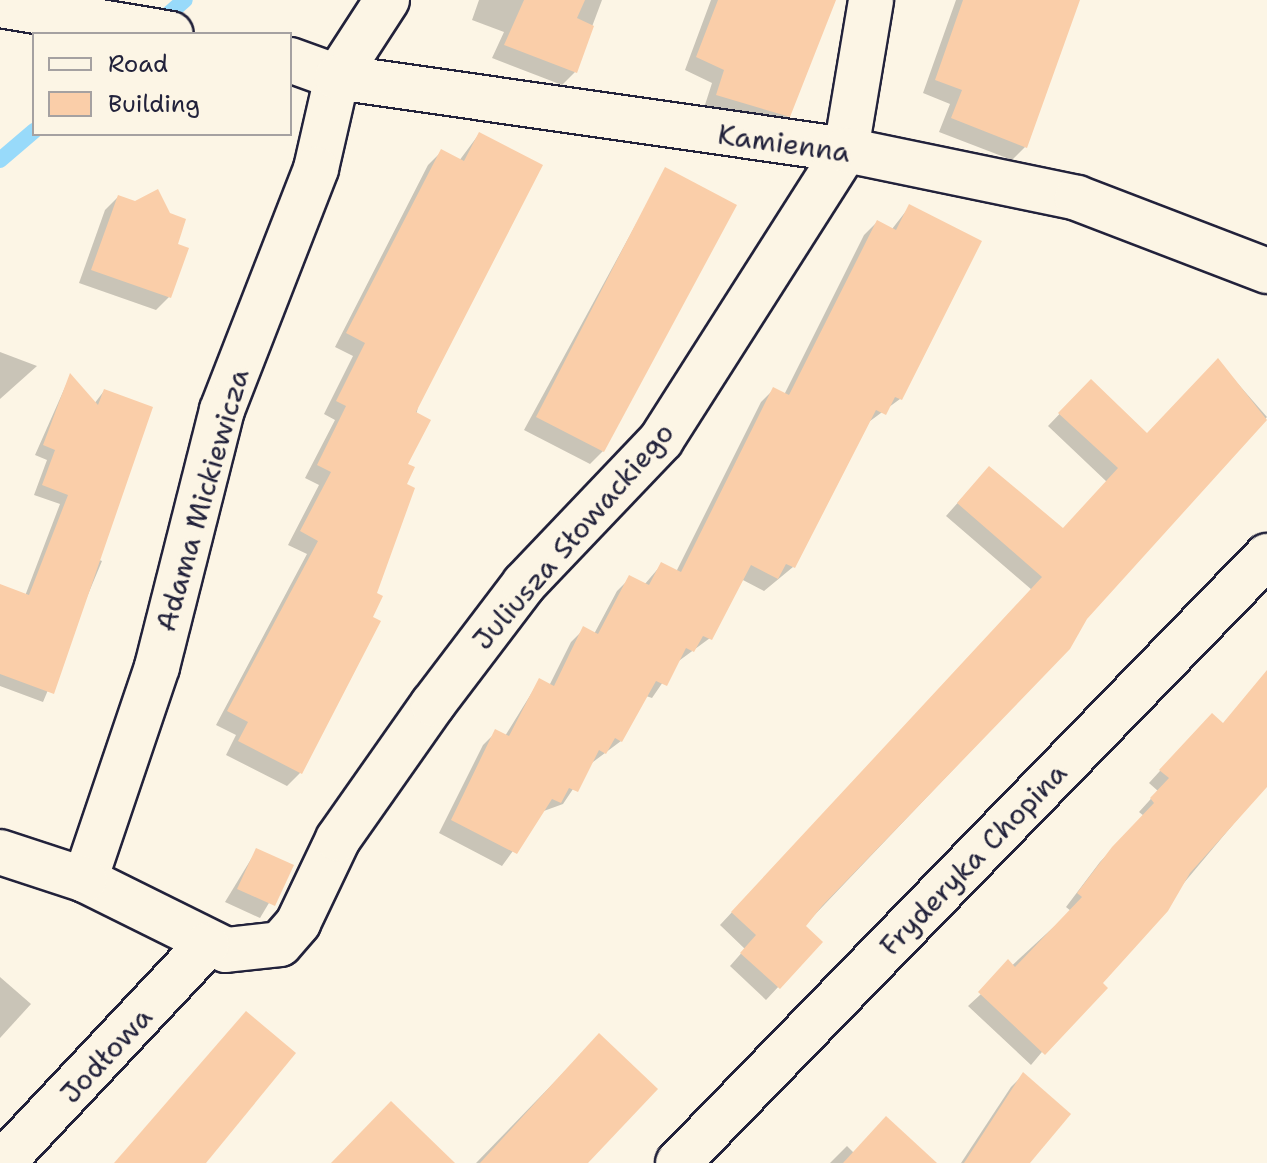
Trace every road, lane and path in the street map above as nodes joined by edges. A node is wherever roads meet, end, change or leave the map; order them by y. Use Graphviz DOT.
graph roads {
  1 [pos="387,0"];
  2 [pos="871,0"];
  3 [pos="0,5"];
  4 [pos="158,32"];
  5 [pos="292,61"];
  6 [pos="337,77"];
  7 [pos="846,150"];
  8 [pos="1267,271"];
  9 [pos="1267,556"];
  10 [pos="0,852"];
  11 [pos="85,880"];
  12 [pos="207,945"];
  13 [pos="2,1163"];
  14 [pos="678,1163"];
  1 -- 6 [label="street, Adama Mickiewicza"];
  2 -- 7 [label="street, Juliusza Słowackiego"];
  3 -- 4 [label="street"];
  5 -- 6 [label="street, Kamienna"];
  6 -- 7 [label="street, Kamienna"];
  6 -- 11 [label="street, Adama Mickiewicza"];
  7 -- 8 [label="street, Kamienna"];
  7 -- 12 [label="street, Juliusza Słowackiego"];
  9 -- 14 [label="street, Fryderyka Chopina"];
  10 -- 11 [label="street"];
  11 -- 12 [label="street"];
  12 -- 13 [label="street, Jodłowa"];
}
